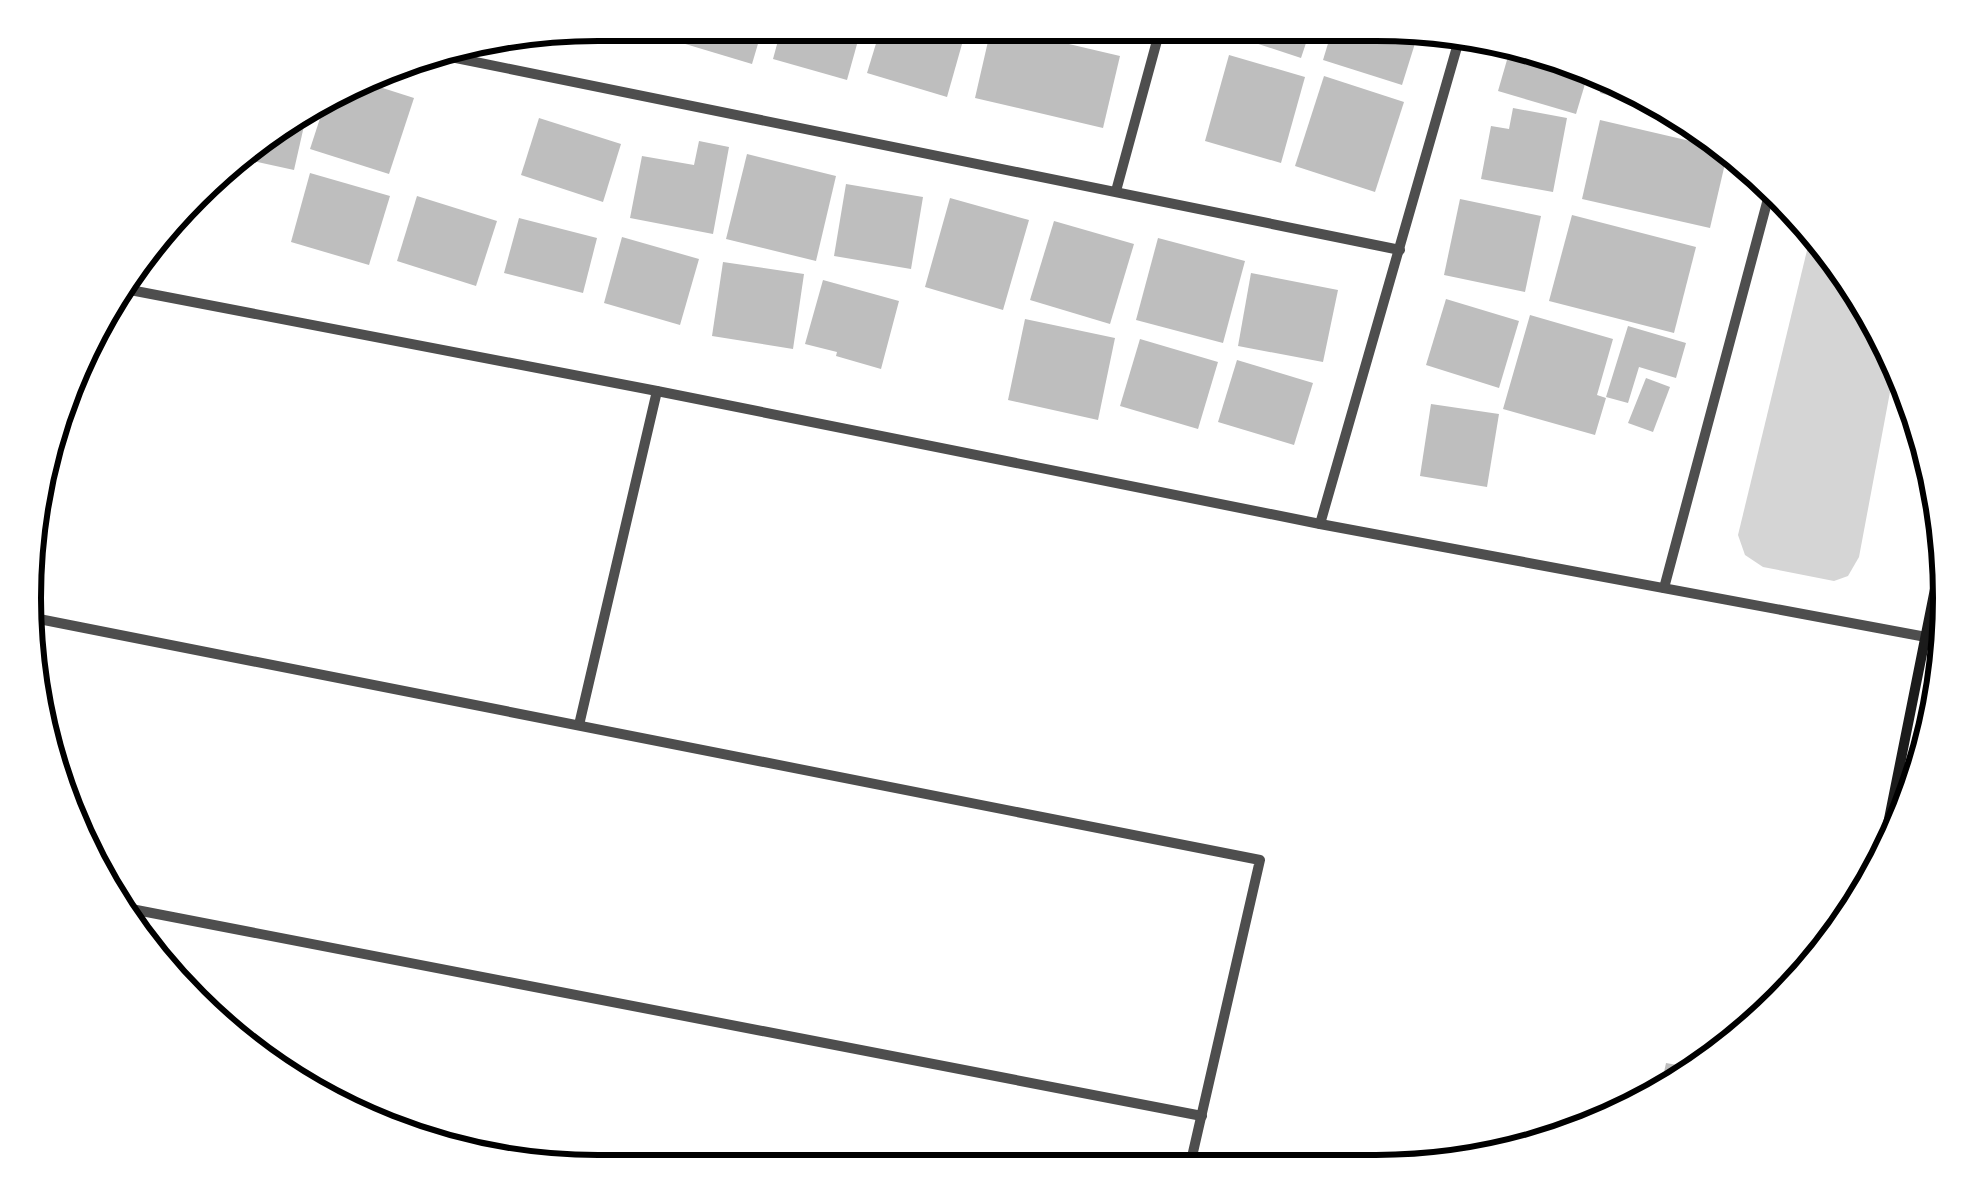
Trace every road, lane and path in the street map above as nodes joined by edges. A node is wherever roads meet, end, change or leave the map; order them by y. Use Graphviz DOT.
graph roads {
  1 [pos="1157,41"];
  2 [pos="1457,47"];
  3 [pos="460,59"];
  4 [pos="1116,191"];
  5 [pos="1767,201"];
  6 [pos="1400,250"];
  7 [pos="133,292"];
  8 [pos="657,392"];
  9 [pos="1320,524"];
  10 [pos="1664,588"];
  11 [pos="1933,601"];
  12 [pos="42,619"];
  13 [pos="1926,637"];
  14 [pos="579,725"];
  15 [pos="1892,807"];
  16 [pos="137,910"];
  17 [pos="1202,1116"];
  18 [pos="1193,1155"];
  1 -- 4 [label="street"];
  2 -- 6 [label="street"];
  3 -- 4 [label="street"];
  4 -- 6 [label="street"];
  5 -- 10 [label="street"];
  6 -- 9 [label="street"];
  7 -- 8 [label="street"];
  8 -- 9 [label="street"];
  8 -- 14 [label="street"];
  9 -- 10 [label="street"];
  10 -- 13 [label="street"];
  11 -- 13 [label="street"];
  12 -- 14 [label="street"];
  13 -- 15 [label="street"];
  14 -- 17 [label="street"];
  16 -- 17 [label="street"];
  17 -- 18 [label="street"];
}
